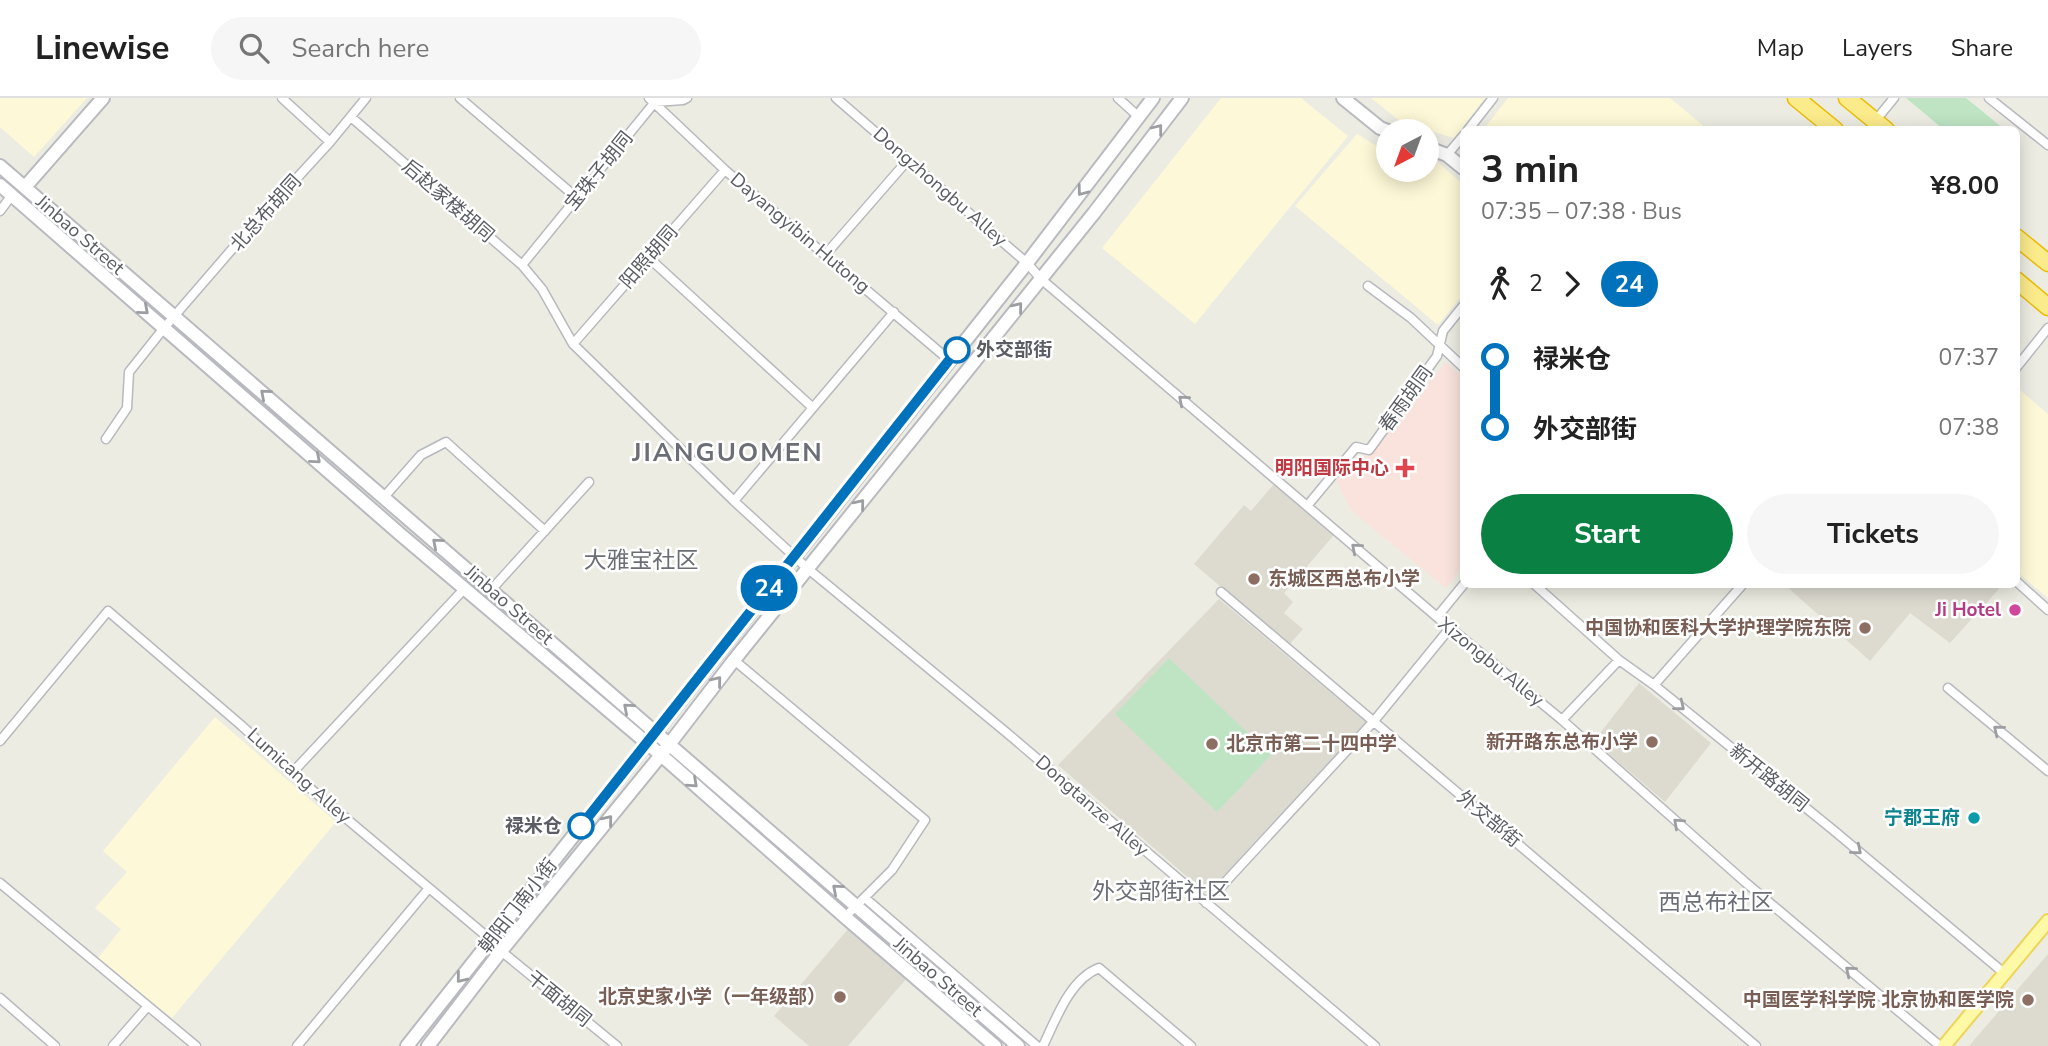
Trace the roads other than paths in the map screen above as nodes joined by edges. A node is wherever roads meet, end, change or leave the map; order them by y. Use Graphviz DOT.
graph roads {
  1 [pos="103,98"];
  2 [pos="282,98"];
  3 [pos="366,98"];
  4 [pos="460,98"];
  5 [pos="687,98"];
  6 [pos="836,98"];
  7 [pos="1118,98"];
  8 [pos="1153,98"];
  9 [pos="1182,98"];
  10 [pos="1343,98"];
  11 [pos="1493,98"];
  12 [pos="1796,98"];
  13 [pos="1847,98"];
  14 [pos="1894,98"];
  15 [pos="1989,98"];
  16 [pos="652,100"];
  17 [pos="351,117"];
  18 [pos="1139,117"];
  19 [pos="1376,125"];
  20 [pos="1880,125"];
  21 [pos="1471,126"];
  22 [pos="1830,126"];
  23 [pos="1460,140"];
  24 [pos="330,142"];
  25 [pos="2048,145"];
  26 [pos="1439,152"];
  27 [pos="1447,155"];
  28 [pos="907,161"];
  29 [pos="0,166"];
  30 [pos="1460,166"];
  31 [pos="724,170"];
  32 [pos="0,184"];
  33 [pos="25,187"];
  34 [pos="12,195"];
  35 [pos="578,198"];
  36 [pos="0,211"];
  37 [pos="2020,239"];
  38 [pos="826,254"];
  39 [pos="2045,255"];
  40 [pos="649,258"];
  41 [pos="1027,263"];
  42 [pos="522,265"];
  43 [pos="1041,279"];
  44 [pos="2020,283"];
  45 [pos="1368,286"];
  46 [pos="2048,307"];
  47 [pos="1460,310"];
  48 [pos="894,312"];
  49 [pos="174,316"];
  50 [pos="164,328"];
  51 [pos="2048,328"];
  52 [pos="573,344"];
  53 [pos="1440,346"];
  54 [pos="949,360"];
  55 [pos="1460,364"];
  56 [pos="2020,364"];
  57 [pos="813,407"];
  58 [pos="106,439"];
  59 [pos="589,482"];
  60 [pos="384,497"];
  61 [pos="734,501"];
  62 [pos="1307,506"];
  63 [pos="545,531"];
  64 [pos="795,556"];
  65 [pos="807,568"];
  66 [pos="2020,585"];
  67 [pos="465,588"];
  68 [pos="1461,588"];
  69 [pos="1538,588"];
  70 [pos="1739,588"];
  71 [pos="491,590"];
  72 [pos="1221,592"];
  73 [pos="2048,610"];
  74 [pos="1437,617"];
  75 [pos="1450,628"];
  76 [pos="734,660"];
  77 [pos="1619,660"];
  78 [pos="1654,685"];
  79 [pos="1948,688"];
  80 [pos="1562,720"];
  81 [pos="1374,721"];
  82 [pos="656,732"];
  83 [pos="0,741"];
  84 [pos="668,742"];
  85 [pos="646,743"];
  86 [pos="661,755"];
  87 [pos="2048,771"];
  88 [pos="292,773"];
  89 [pos="0,883"];
  90 [pos="429,888"];
  91 [pos="861,902"];
  92 [pos="1206,903"];
  93 [pos="845,917"];
  94 [pos="2048,921"];
  95 [pos="491,940"];
  96 [pos="501,951"];
  97 [pos="2004,973"];
  98 [pos="0,998"];
  99 [pos="148,1006"];
  100 [pos="55,1046"];
  101 [pos="113,1046"];
  102 [pos="196,1046"];
  103 [pos="297,1046"];
  104 [pos="407,1046"];
  105 [pos="428,1046"];
  106 [pos="617,1046"];
  107 [pos="995,1046"];
  108 [pos="1018,1046"];
  109 [pos="1037,1046"];
  110 [pos="1043,1046"];
  111 [pos="1191,1046"];
  112 [pos="1375,1046"];
  113 [pos="1756,1046"];
  114 [pos="1942,1046"];
  1 -- 33 [label="main road"];
  2 -- 24 [label="street"];
  3 -- 17 [label="street, 北总布胡同"];
  4 -- 35 [label="street"];
  5 -- 16 [label="street"];
  6 -- 28 [label="street, Dongzhongbu Alley"];
  7 -- 18 [label="street"];
  8 -- 18 [label="main road, 朝阳门南小街"];
  43 -- 9 [label="main road, 朝阳门南小街, one-way"];
  10 -- 19 [label="main road"];
  11 -- 21 [label="street"];
  12 -- 22 [label="highway"];
  13 -- 20 [label="highway"];
  14 -- 20 [label="street"];
  15 -- 25 [label="street"];
  16 -- 31 [label="street, Dayangyibin Hutong"];
  16 -- 35 [label="street, 宝珠子胡同"];
  17 -- 24 [label="street, 北总布胡同"];
  17 -- 42 [label="street, 后赵家楼胡同"];
  18 -- 41 [label="main road, 朝阳门南小街, one-way"];
  23 -- 27 [label="street"];
  24 -- 49 [label="street, 北总布胡同"];
  26 -- 27 [label="main road"];
  27 -- 30 [label="main road"];
  28 -- 38 [label="street"];
  28 -- 41 [label="street, Dongzhongbu Alley"];
  29 -- 33 [label="main road, Jinbao Street"];
  31 -- 38 [label="street, Dayangyibin Hutong"];
  31 -- 40 [label="street, 阳照胡同"];
  32 -- 34 [label="main road, Jinbao Street"];
  33 -- 49 [label="main road, Jinbao Street"];
  34 -- 36 [label="street"];
  34 -- 50 [label="main road, Jinbao Street, one-way"];
  35 -- 42 [label="street, 宝珠子胡同"];
  37 -- 39 [label="highway"];
  38 -- 48 [label="street, Dayangyibin Hutong"];
  40 -- 52 [label="street, 阳照胡同"];
  40 -- 57 [label="street"];
  41 -- 43 [label="street, Dongzhongbu Alley"];
  41 -- 54 [label="main road, 朝阳门南小街"];
  42 -- 52 [label="street, 后赵家楼胡同"];
  62 -- 43 [label="street, Xizongbu Alley, one-way"];
  65 -- 43 [label="main road, 朝阳门南小街, one-way"];
  44 -- 46 [label="highway"];
  45 -- 53 [label="street"];
  47 -- 53 [label="street, 春雨胡同"];
  48 -- 54 [label="street, Dayangyibin Hutong"];
  48 -- 57 [label="street"];
  49 -- 50 [label="street, 北总布胡同"];
  60 -- 49 [label="main road, Jinbao Street, one-way"];
  50 -- 58 [label="street, 北总布胡同"];
  50 -- 67 [label="main road, Jinbao Street, one-way"];
  51 -- 56 [label="street"];
  52 -- 61 [label="street, 后赵家楼胡同"];
  53 -- 55 [label="street"];
  53 -- 62 [label="street, 春雨胡同"];
  54 -- 64 [label="main road, 朝阳门南小街"];
  57 -- 61 [label="street"];
  59 -- 63 [label="street"];
  60 -- 63 [label="street"];
  71 -- 60 [label="main road, Jinbao Street, one-way"];
  61 -- 64 [label="street, Dongtanze Alley"];
  74 -- 62 [label="street, Xizongbu Alley, one-way"];
  63 -- 71 [label="street"];
  64 -- 65 [label="street, Dongtanze Alley"];
  64 -- 82 [label="main road, 朝阳门南小街"];
  65 -- 76 [label="main road, 朝阳门南小街"];
  65 -- 92 [label="street, Dongtanze Alley"];
  66 -- 73 [label="street"];
  67 -- 85 [label="main road, Jinbao Street"];
  67 -- 88 [label="street"];
  68 -- 74 [label="street"];
  69 -- 77 [label="street, 新开路胡同"];
  70 -- 78 [label="street"];
  82 -- 71 [label="main road, Jinbao Street, one-way"];
  72 -- 81 [label="street, 外交部街"];
  74 -- 75 [label="street, Xizongbu Alley"];
  75 -- 80 [label="street, Xizongbu Alley"];
  75 -- 81 [label="street"];
  84 -- 76 [label="main road, 朝阳门南小街, one-way"];
  76 -- 91 [label="street"];
  77 -- 78 [label="street, 新开路胡同"];
  77 -- 80 [label="street"];
  78 -- 97 [label="street, 新开路胡同, one-way"];
  87 -- 79 [label="street, one-way"];
  114 -- 80 [label="street, Xizongbu Alley, one-way"];
  81 -- 92 [label="street"];
  81 -- 113 [label="street, 外交部街"];
  82 -- 84 [label="main road, Jinbao Street"];
  82 -- 85 [label="main road, 朝阳门南小街"];
  83 -- 88 [label="street, Lumicang Alley"];
  84 -- 86 [label="main road, 朝阳门南小街"];
  91 -- 84 [label="main road, Jinbao Street, one-way"];
  85 -- 86 [label="main road, Jinbao Street"];
  85 -- 95 [label="main road, 朝阳门南小街"];
  86 -- 93 [label="main road, Jinbao Street, one-way"];
  96 -- 86 [label="main road, 朝阳门南小街, one-way"];
  88 -- 90 [label="street, Lumicang Alley"];
  89 -- 99 [label="street"];
  90 -- 95 [label="street, Lumicang Alley"];
  90 -- 103 [label="street"];
  91 -- 93 [label="street"];
  91 -- 108 [label="main road, Jinbao Street"];
  91 -- 109 [label="street"];
  92 -- 112 [label="street, Dongtanze Alley"];
  93 -- 107 [label="main road, Jinbao Street"];
  94 -- 97 [label="main road"];
  95 -- 104 [label="main road, 朝阳门南小街, one-way"];
  96 -- 105 [label="main road, 朝阳门南小街"];
  96 -- 106 [label="street, 干面胡同"];
  97 -- 114 [label="main road"];
  98 -- 100 [label="street"];
  99 -- 101 [label="street"];
  99 -- 102 [label="street"];
  110 -- 111 [label="street"];
}
